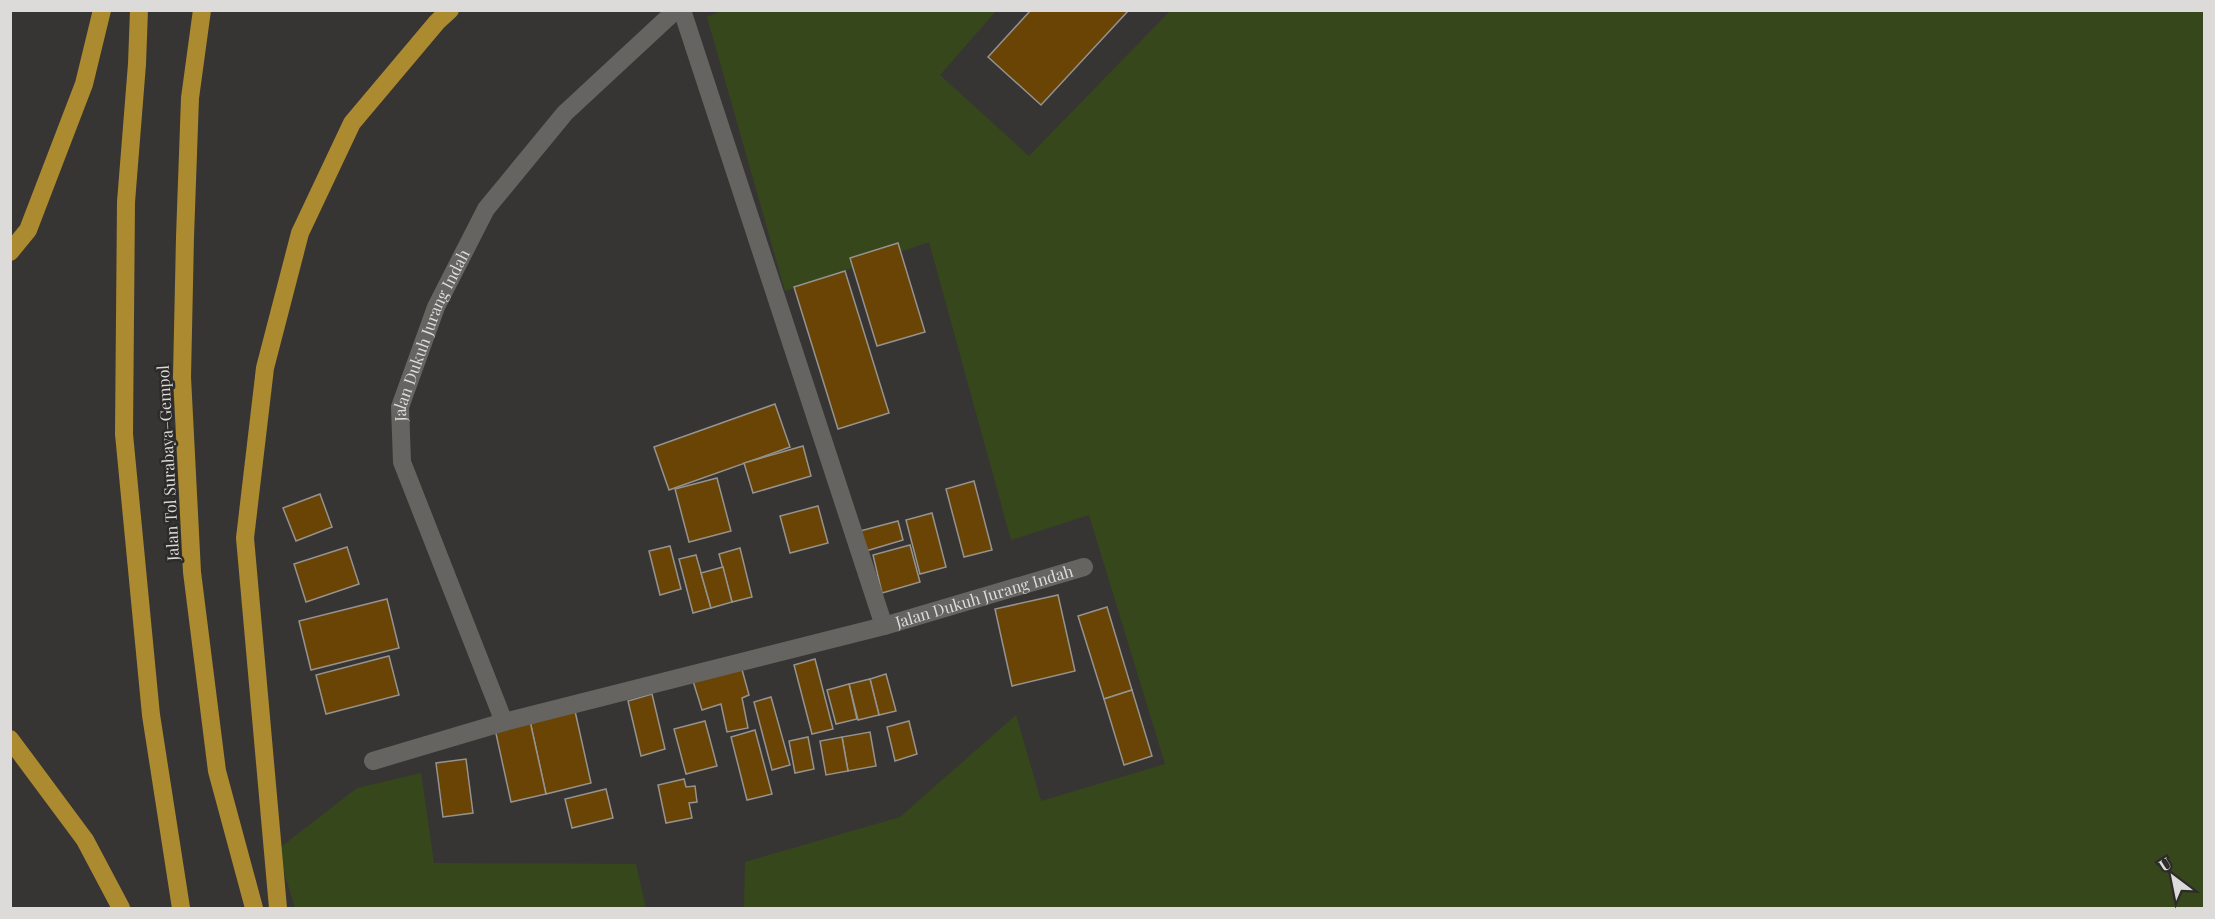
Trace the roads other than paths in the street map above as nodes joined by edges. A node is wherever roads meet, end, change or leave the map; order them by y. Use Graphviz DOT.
graph roads {
  1 [pos="102,10"];
  2 [pos="139,10"];
  3 [pos="202,10"];
  4 [pos="450,10"];
  5 [pos="676,10"];
  6 [pos="682,10"];
  7 [pos="10,252"];
  8 [pos="1084,567"];
  9 [pos="884,626"];
  10 [pos="504,722"];
  11 [pos="10,739"];
  12 [pos="373,761"];
  13 [pos="121,909"];
  14 [pos="181,909"];
  15 [pos="254,909"];
  16 [pos="278,909"];
  1 -- 7 [label="highway"];
  2 -- 14 [label="highway"];
  3 -- 15 [label="highway, Jalan Tol Surabaya–Gempol"];
  4 -- 16 [label="highway"];
  5 -- 10 [label="street, Jalan Dukuh Jurang Indah"];
  6 -- 9 [label="street, Jalan Dukuh Jurang Indah"];
  8 -- 9 [label="street, Jalan Dukuh Jurang Indah"];
  9 -- 10 [label="street, Jalan Dukuh Jurang Indah"];
  10 -- 12 [label="street, Jalan Dukuh Jurang Indah"];
  11 -- 13 [label="highway"];
}
